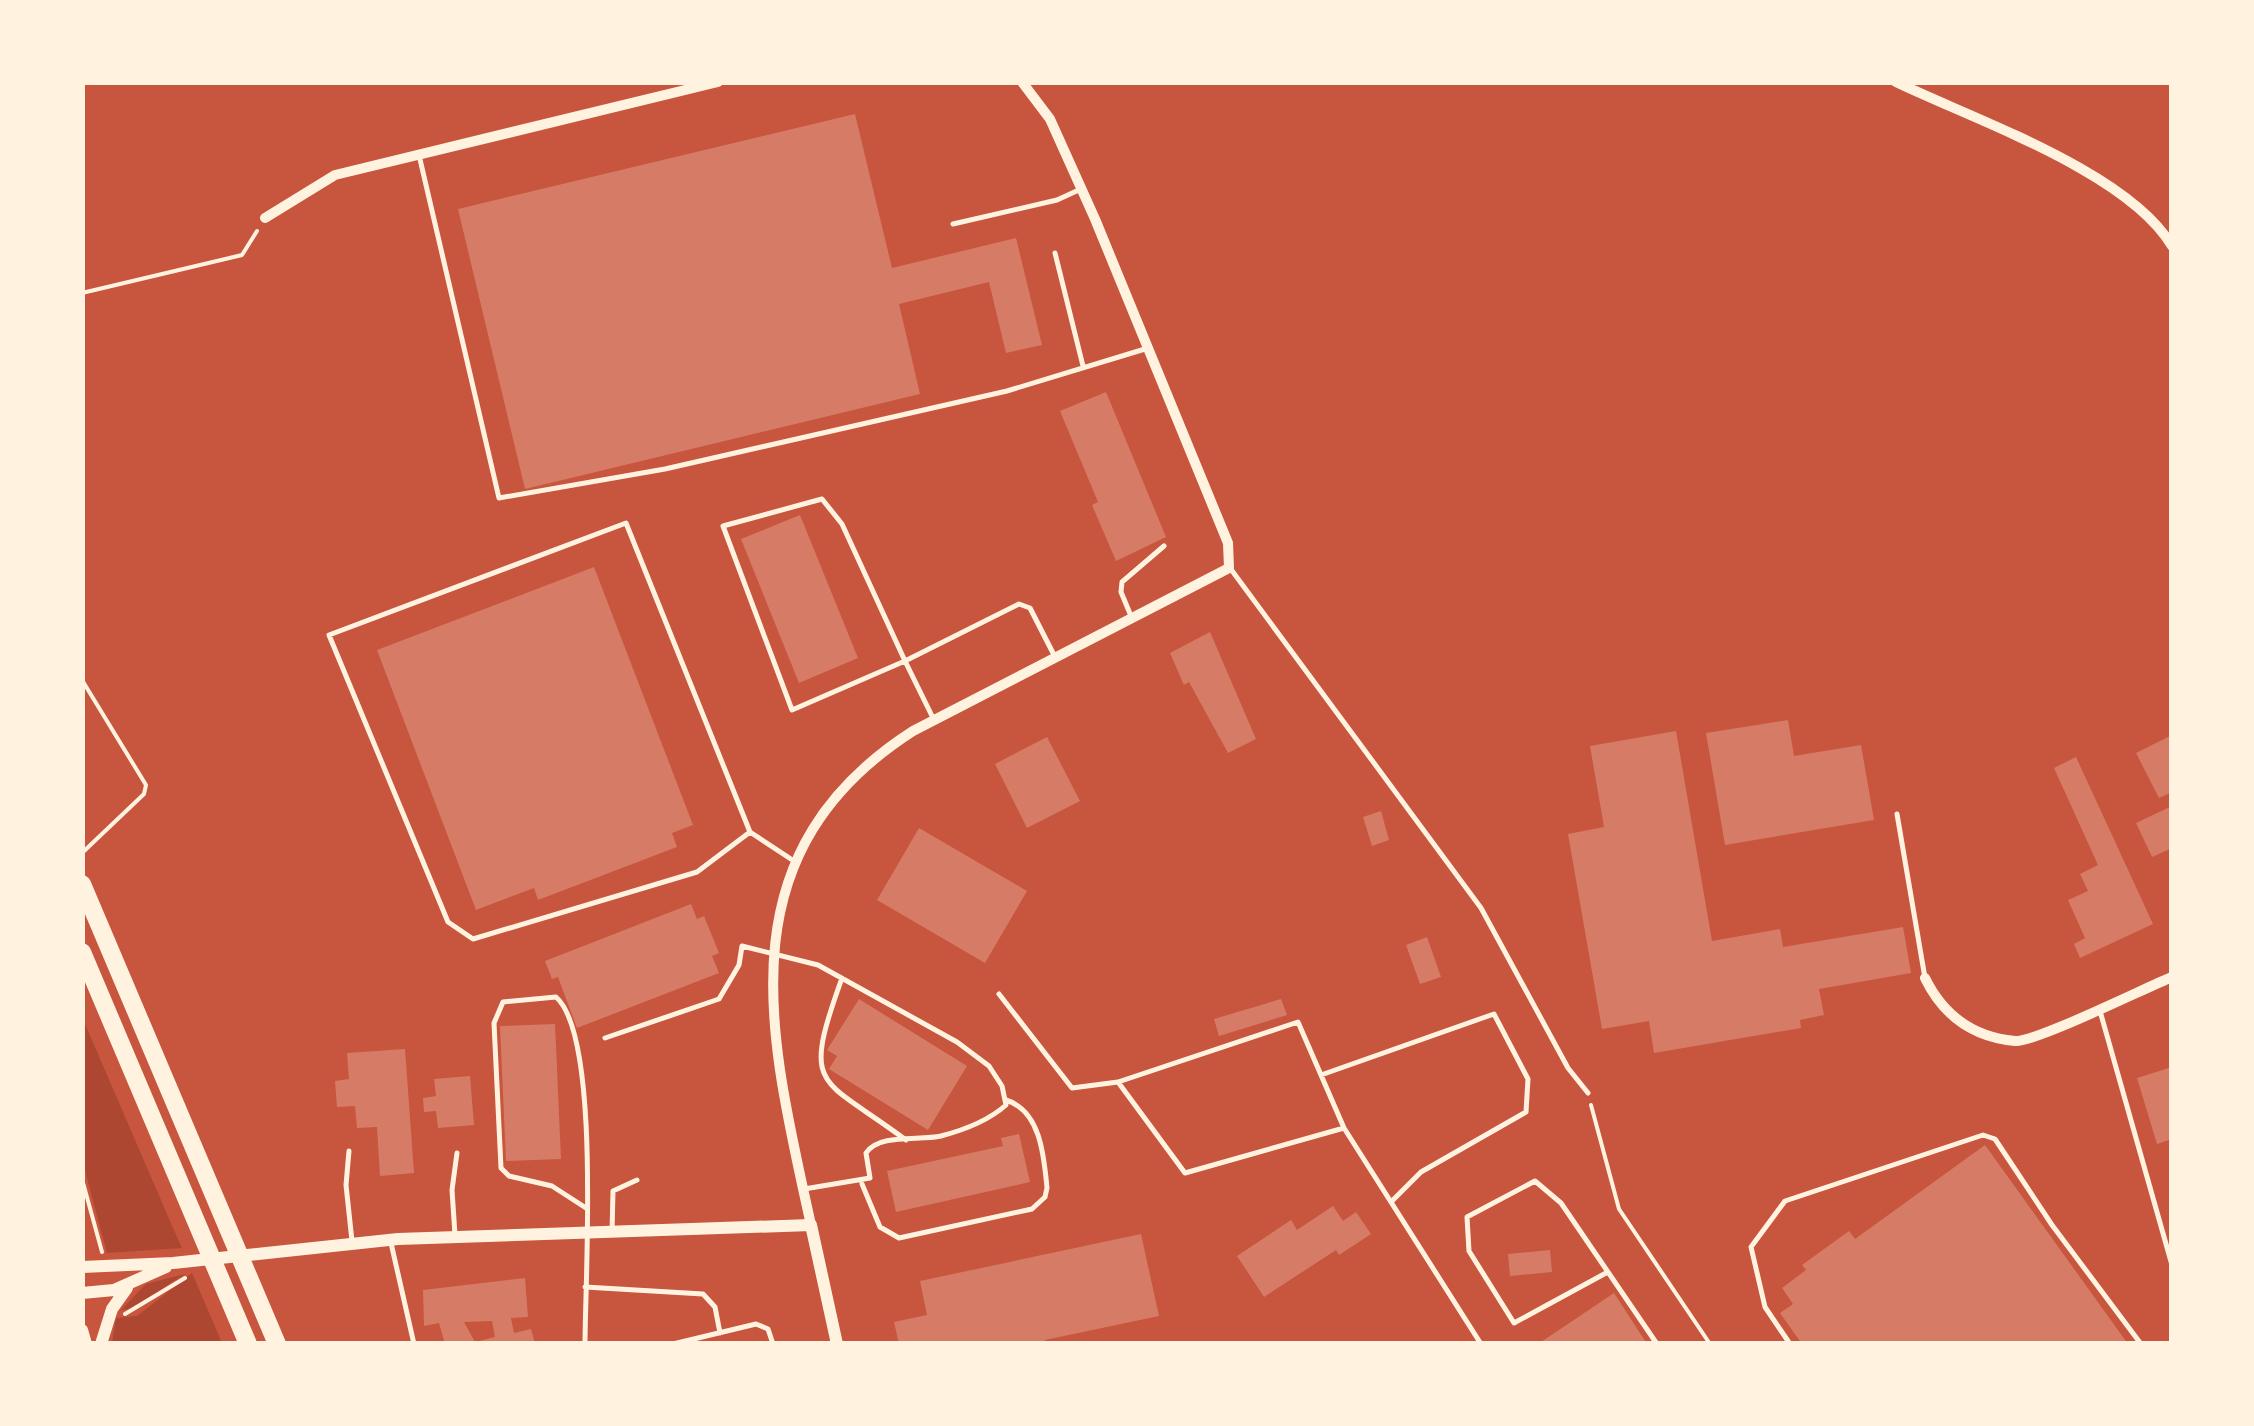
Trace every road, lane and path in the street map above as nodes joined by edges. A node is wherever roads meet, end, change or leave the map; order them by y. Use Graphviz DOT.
graph roads {
  1 [pos="718,82"];
  2 [pos="1022,82"];
  3 [pos="1896,82"];
  4 [pos="419,155"];
  5 [pos="1081,188"];
  6 [pos="264,218"];
  7 [pos="953,224"];
  8 [pos="2172,246"];
  9 [pos="1055,253"];
  10 [pos="82,294"];
  11 [pos="1145,349"];
  12 [pos="1082,366"];
  13 [pos="1164,546"];
  14 [pos="1229,568"];
  15 [pos="1131,616"];
  16 [pos="1054,656"];
  17 [pos="905,660"];
  18 [pos="82,680"];
  19 [pos="934,720"];
  20 [pos="1896,814"];
  21 [pos="750,832"];
  22 [pos="82,853"];
  23 [pos="797,863"];
  24 [pos="86,892"];
  25 [pos="772,950"];
  26 [pos="82,952"];
  27 [pos="2172,977"];
  28 [pos="842,978"];
  29 [pos="1925,978"];
  30 [pos="999,994"];
  31 [pos="2100,1008"];
  32 [pos="605,1038"];
  33 [pos="1320,1075"];
  34 [pos="1118,1082"];
  35 [pos="1588,1094"];
  36 [pos="1006,1100"];
  37 [pos="1344,1128"];
  38 [pos="906,1140"];
  39 [pos="349,1151"];
  40 [pos="457,1153"];
  41 [pos="82,1179"];
  42 [pos="636,1180"];
  43 [pos="861,1183"];
  44 [pos="803,1189"];
  45 [pos="1391,1202"];
  46 [pos="586,1208"];
  47 [pos="811,1225"];
  48 [pos="612,1235"];
  49 [pos="586,1236"];
  50 [pos="455,1238"];
  51 [pos="390,1240"];
  52 [pos="352,1244"];
  53 [pos="190,1262"];
  54 [pos="173,1263"];
  55 [pos="102,1265"];
  56 [pos="2172,1265"];
  57 [pos="82,1266"];
  58 [pos="1606,1273"];
  59 [pos="129,1286"];
  60 [pos="585,1287"];
  61 [pos="82,1293"];
  62 [pos="111,1312"];
  63 [pos="82,1330"];
  64 [pos="720,1333"];
  65 [pos="86,1344"];
  66 [pos="101,1344"];
  67 [pos="248,1344"];
  68 [pos="278,1344"];
  69 [pos="414,1344"];
  70 [pos="585,1344"];
  71 [pos="673,1344"];
  72 [pos="772,1344"];
  73 [pos="837,1344"];
  74 [pos="1481,1344"];
  75 [pos="1657,1344"];
  76 [pos="1710,1344"];
  77 [pos="1790,1344"];
  78 [pos="2142,1344"];
  1 -- 4 [label="street"];
  2 -- 5 [label="street"];
  3 -- 8 [label="street"];
  4 -- 6 [label="street"];
  4 -- 12 [label="lane"];
  5 -- 7 [label="lane"];
  5 -- 11 [label="street"];
  6 -- 10 [label="path"];
  9 -- 12 [label="lane"];
  11 -- 12 [label="lane"];
  11 -- 14 [label="street"];
  13 -- 15 [label="lane"];
  14 -- 15 [label="street"];
  14 -- 35 [label="lane"];
  15 -- 16 [label="street"];
  16 -- 17 [label="lane"];
  16 -- 19 [label="street"];
  17 -- 17 [label="lane"];
  17 -- 19 [label="lane"];
  18 -- 22 [label="path"];
  19 -- 23 [label="street"];
  20 -- 29 [label="lane"];
  21 -- 21 [label="lane"];
  21 -- 23 [label="lane"];
  23 -- 25 [label="street"];
  24 -- 68 [label="highway"];
  25 -- 28 [label="lane"];
  25 -- 32 [label="lane"];
  25 -- 44 [label="street"];
  26 -- 67 [label="highway"];
  27 -- 31 [label="street"];
  28 -- 36 [label="lane"];
  28 -- 38 [label="lane"];
  29 -- 31 [label="street"];
  30 -- 34 [label="lane"];
  31 -- 56 [label="lane"];
  33 -- 34 [label="lane"];
  33 -- 37 [label="lane"];
  33 -- 45 [label="lane"];
  34 -- 37 [label="lane"];
  35 -- 76 [label="path"];
  36 -- 38 [label="lane"];
  36 -- 43 [label="lane"];
  37 -- 45 [label="lane"];
  38 -- 43 [label="lane"];
  39 -- 52 [label="lane"];
  40 -- 50 [label="lane"];
  41 -- 55 [label="path"];
  42 -- 48 [label="lane"];
  43 -- 44 [label="lane"];
  44 -- 47 [label="street"];
  45 -- 74 [label="lane"];
  46 -- 46 [label="lane"];
  46 -- 49 [label="lane"];
  47 -- 48 [label="street"];
  47 -- 73 [label="street"];
  48 -- 49 [label="street"];
  49 -- 50 [label="street"];
  49 -- 60 [label="lane"];
  50 -- 51 [label="street"];
  51 -- 52 [label="street"];
  51 -- 69 [label="lane"];
  52 -- 53 [label="street"];
  53 -- 54 [label="street"];
  53 -- 62 [label="path"];
  54 -- 55 [label="street"];
  54 -- 59 [label="street"];
  55 -- 57 [label="street"];
  58 -- 58 [label="lane"];
  58 -- 75 [label="lane"];
  59 -- 61 [label="street"];
  59 -- 62 [label="street"];
  60 -- 64 [label="lane"];
  60 -- 70 [label="lane"];
  62 -- 66 [label="street"];
  63 -- 65 [label="street"];
  64 -- 71 [label="lane"];
  64 -- 72 [label="lane"];
  77 -- 78 [label="lane"];
}
